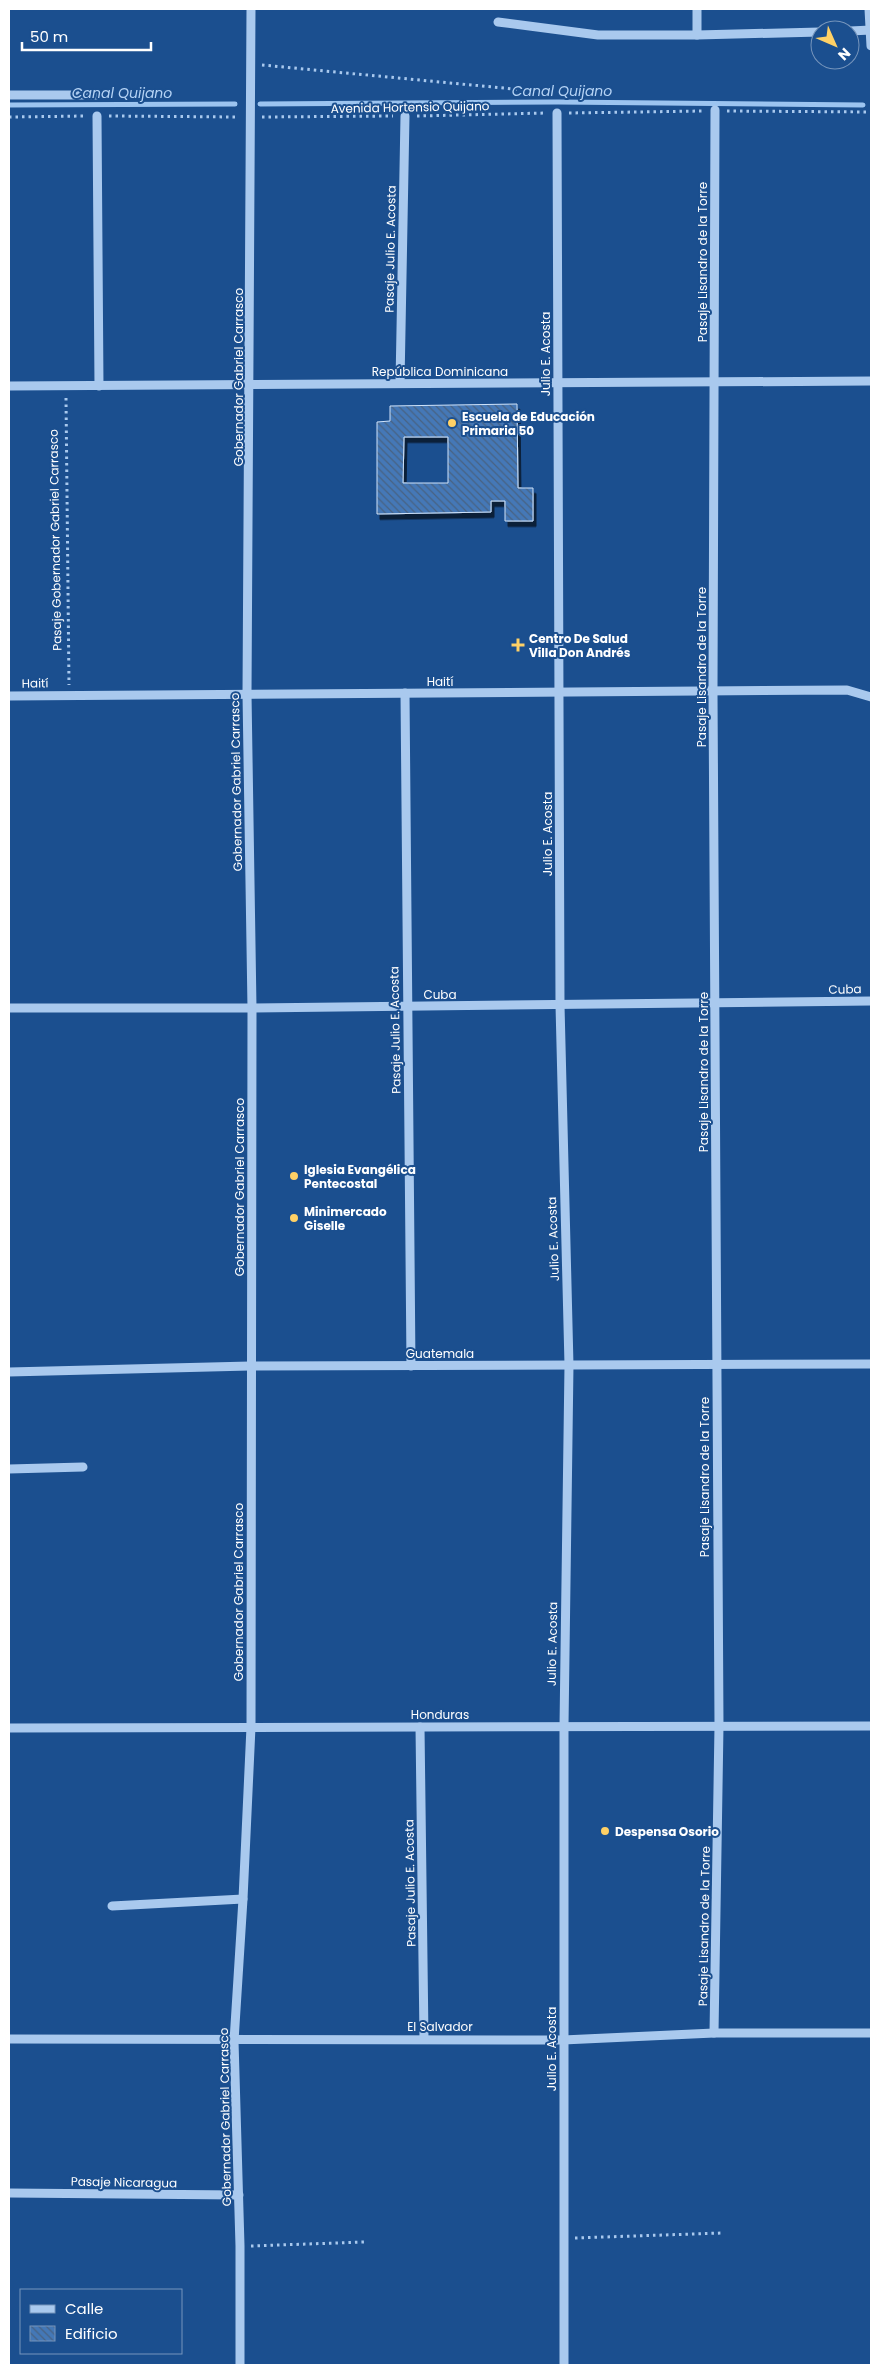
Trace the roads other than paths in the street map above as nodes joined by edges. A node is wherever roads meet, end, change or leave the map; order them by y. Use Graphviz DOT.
graph roads {
  1 [pos="251,9"];
  2 [pos="698,9"];
  3 [pos="869,9"];
  4 [pos="498,22"];
  5 [pos="870,30"];
  6 [pos="810,32"];
  7 [pos="697,35"];
  8 [pos="871,46"];
  9 [pos="9,95"];
  10 [pos="97,95"];
  11 [pos="715,110"];
  12 [pos="557,113"];
  13 [pos="97,116"];
  14 [pos="405,116"];
  15 [pos="715,380"];
  16 [pos="871,380"];
  17 [pos="557,382"];
  18 [pos="400,383"];
  19 [pos="9,386"];
  20 [pos="98,386"];
  21 [pos="251,386"];
  22 [pos="713,692"];
  23 [pos="405,693"];
  24 [pos="560,693"];
  25 [pos="247,694"];
  26 [pos="9,696"];
  27 [pos="871,697"];
  28 [pos="871,1001"];
  29 [pos="716,1004"];
  30 [pos="560,1005"];
  31 [pos="407,1006"];
  32 [pos="9,1008"];
  33 [pos="252,1008"];
  34 [pos="871,1364"];
  35 [pos="570,1365"];
  36 [pos="716,1365"];
  37 [pos="250,1366"];
  38 [pos="411,1366"];
  39 [pos="9,1372"];
  40 [pos="83,1467"];
  41 [pos="9,1469"];
  42 [pos="564,1726"];
  43 [pos="719,1726"];
  44 [pos="871,1726"];
  45 [pos="251,1727"];
  46 [pos="420,1727"];
  47 [pos="9,1728"];
  48 [pos="243,1899"];
  49 [pos="112,1906"];
  50 [pos="714,2033"];
  51 [pos="871,2033"];
  52 [pos="424,2038"];
  53 [pos="9,2039"];
  54 [pos="563,2040"];
  55 [pos="234,2041"];
  56 [pos="9,2193"];
  57 [pos="239,2195"];
  58 [pos="240,2365"];
  59 [pos="564,2365"];
  1 -- 21 [label="street, Gobernador Gabriel Carrasco"];
  2 -- 7 [label="street"];
  3 -- 5 [label="street"];
  4 -- 7 [label="street"];
  5 -- 8 [label="street"];
  6 -- 7 [label="street"];
  9 -- 10 [label="street"];
  11 -- 15 [label="street, Pasaje Lisandro de la Torre"];
  12 -- 17 [label="street, Julio E. Acosta"];
  13 -- 20 [label="street"];
  14 -- 18 [label="street, Pasaje Julio E. Acosta"];
  15 -- 16 [label="street, República Dominicana"];
  15 -- 17 [label="street, República Dominicana"];
  15 -- 22 [label="street, Pasaje Lisandro de la Torre"];
  17 -- 18 [label="street, República Dominicana"];
  17 -- 24 [label="street, Julio E. Acosta"];
  18 -- 21 [label="street, República Dominicana"];
  19 -- 20 [label="street, República Dominicana"];
  20 -- 21 [label="street, República Dominicana"];
  21 -- 25 [label="street, Gobernador Gabriel Carrasco"];
  22 -- 24 [label="street, Haití"];
  22 -- 27 [label="street, Haití"];
  22 -- 29 [label="street, Pasaje Lisandro de la Torre"];
  23 -- 24 [label="street, Haití"];
  23 -- 25 [label="street, Haití"];
  23 -- 31 [label="street, Pasaje Julio E. Acosta"];
  24 -- 30 [label="street, Julio E. Acosta"];
  25 -- 26 [label="street, Haití"];
  25 -- 33 [label="street, Gobernador Gabriel Carrasco"];
  28 -- 29 [label="street, Cuba"];
  29 -- 30 [label="street, Cuba"];
  29 -- 36 [label="street, Pasaje Lisandro de la Torre"];
  30 -- 31 [label="street, Cuba"];
  30 -- 35 [label="street, Julio E. Acosta"];
  31 -- 33 [label="street, Cuba"];
  31 -- 38 [label="street, Pasaje Julio E. Acosta"];
  32 -- 33 [label="street, Cuba"];
  33 -- 37 [label="street, Gobernador Gabriel Carrasco"];
  34 -- 36 [label="street, Guatemala"];
  35 -- 36 [label="street, Guatemala"];
  35 -- 38 [label="street, Guatemala"];
  35 -- 42 [label="street, Julio E. Acosta"];
  36 -- 43 [label="street, Pasaje Lisandro de la Torre"];
  37 -- 38 [label="street, Guatemala"];
  37 -- 39 [label="street, Guatemala"];
  37 -- 45 [label="street, Gobernador Gabriel Carrasco"];
  40 -- 41 [label="street"];
  42 -- 43 [label="street, Honduras"];
  42 -- 46 [label="street, Honduras"];
  42 -- 54 [label="street, Julio E. Acosta"];
  43 -- 44 [label="street, Honduras"];
  43 -- 50 [label="street, Pasaje Lisandro de la Torre"];
  45 -- 46 [label="street, Honduras"];
  45 -- 47 [label="street, Honduras"];
  45 -- 48 [label="street, Gobernador Gabriel Carrasco"];
  46 -- 52 [label="street, Pasaje Julio E. Acosta"];
  48 -- 49 [label="street"];
  48 -- 55 [label="street, Gobernador Gabriel Carrasco"];
  50 -- 51 [label="street, El Salvador"];
  50 -- 54 [label="street, El Salvador"];
  52 -- 54 [label="street, El Salvador"];
  52 -- 55 [label="street, El Salvador"];
  53 -- 55 [label="street, El Salvador"];
  54 -- 59 [label="street, Julio E. Acosta"];
  55 -- 57 [label="street, Gobernador Gabriel Carrasco"];
  56 -- 57 [label="street, Pasaje Nicaragua"];
  57 -- 58 [label="street, Gobernador Gabriel Carrasco"];
}
